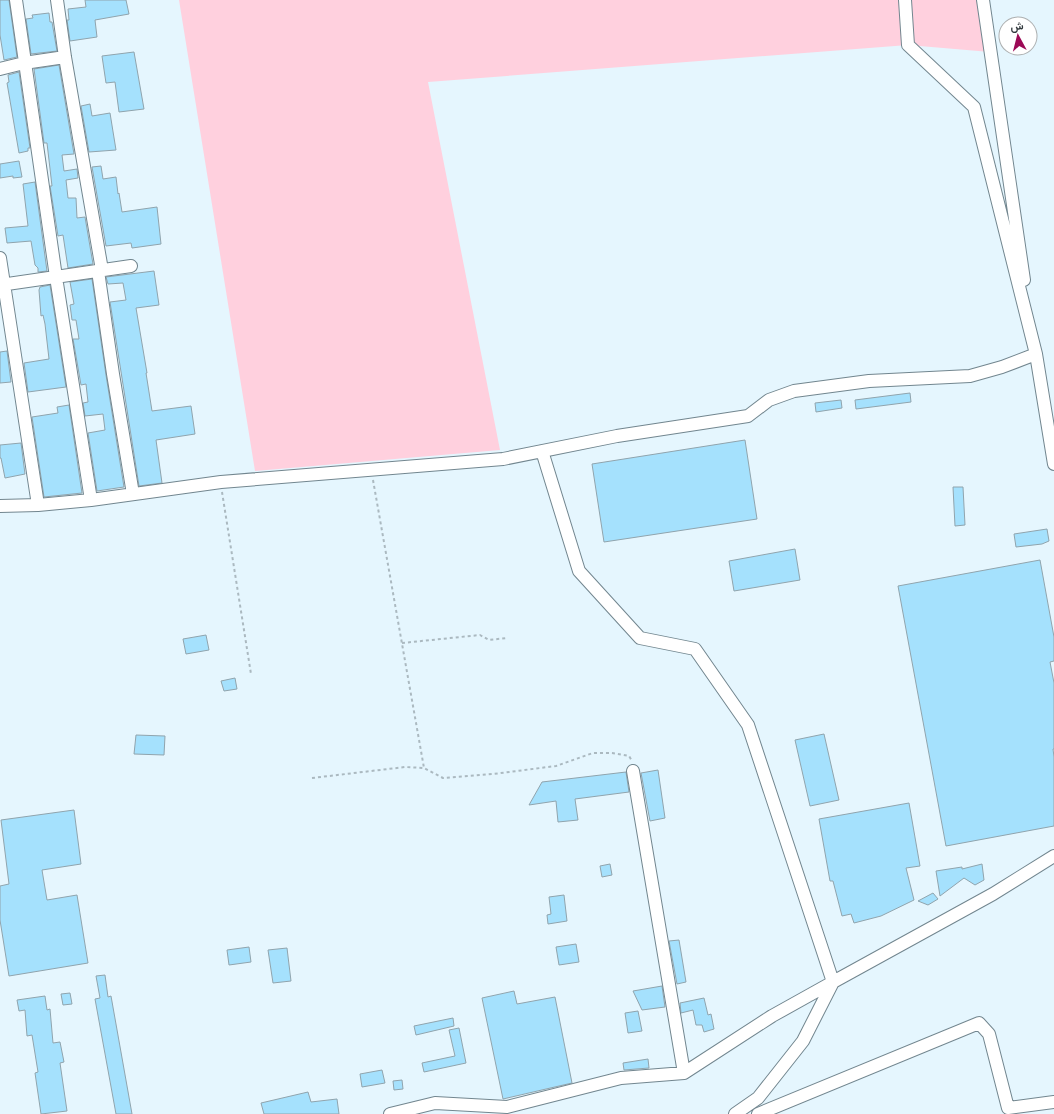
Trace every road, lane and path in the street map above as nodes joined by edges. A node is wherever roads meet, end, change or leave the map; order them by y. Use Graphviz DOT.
graph roads {
  1 [pos="16,0"];
  2 [pos="57,0"];
  3 [pos="905,0"];
  4 [pos="983,0"];
  5 [pos="65,57"];
  6 [pos="24,63"];
  7 [pos="0,69"];
  8 [pos="0,258"];
  9 [pos="131,266"];
  10 [pos="100,271"];
  11 [pos="56,277"];
  12 [pos="2,285"];
  13 [pos="1035,352"];
  14 [pos="542,451"];
  15 [pos="1054,464"];
  16 [pos="371,470"];
  17 [pos="220,482"];
  18 [pos="133,494"];
  19 [pos="91,500"];
  20 [pos="38,505"];
  21 [pos="0,506"];
  22 [pos="506,638"];
  23 [pos="402,643"];
  24 [pos="251,674"];
  25 [pos="424,768"];
  26 [pos="633,771"];
  27 [pos="312,778"];
  28 [pos="1054,856"];
  29 [pos="833,982"];
  30 [pos="684,1073"];
  31 [pos="1054,1102"];
  32 [pos="390,1114"];
  33 [pos="735,1114"];
  34 [pos="758,1114"];
  1 -- 6 [label="street"];
  2 -- 5 [label="street"];
  3 -- 13 [label="street"];
  4 -- 13 [label="street"];
  5 -- 6 [label="street"];
  5 -- 10 [label="street"];
  6 -- 7 [label="street"];
  6 -- 11 [label="street"];
  8 -- 12 [label="street"];
  9 -- 10 [label="street"];
  10 -- 11 [label="street"];
  10 -- 18 [label="street"];
  11 -- 12 [label="street"];
  11 -- 19 [label="street"];
  12 -- 20 [label="street"];
  13 -- 14 [label="street"];
  13 -- 15 [label="street"];
  14 -- 16 [label="street"];
  14 -- 29 [label="street"];
  16 -- 17 [label="street"];
  16 -- 23 [label="path"];
  17 -- 18 [label="street"];
  17 -- 24 [label="path"];
  18 -- 19 [label="street"];
  19 -- 20 [label="street"];
  20 -- 21 [label="street"];
  22 -- 23 [label="path"];
  23 -- 25 [label="path"];
  25 -- 26 [label="path"];
  25 -- 27 [label="path"];
  26 -- 30 [label="street"];
  28 -- 29 [label="street"];
  29 -- 30 [label="street"];
  29 -- 33 [label="street"];
  30 -- 32 [label="street"];
  31 -- 34 [label="street"];
}
